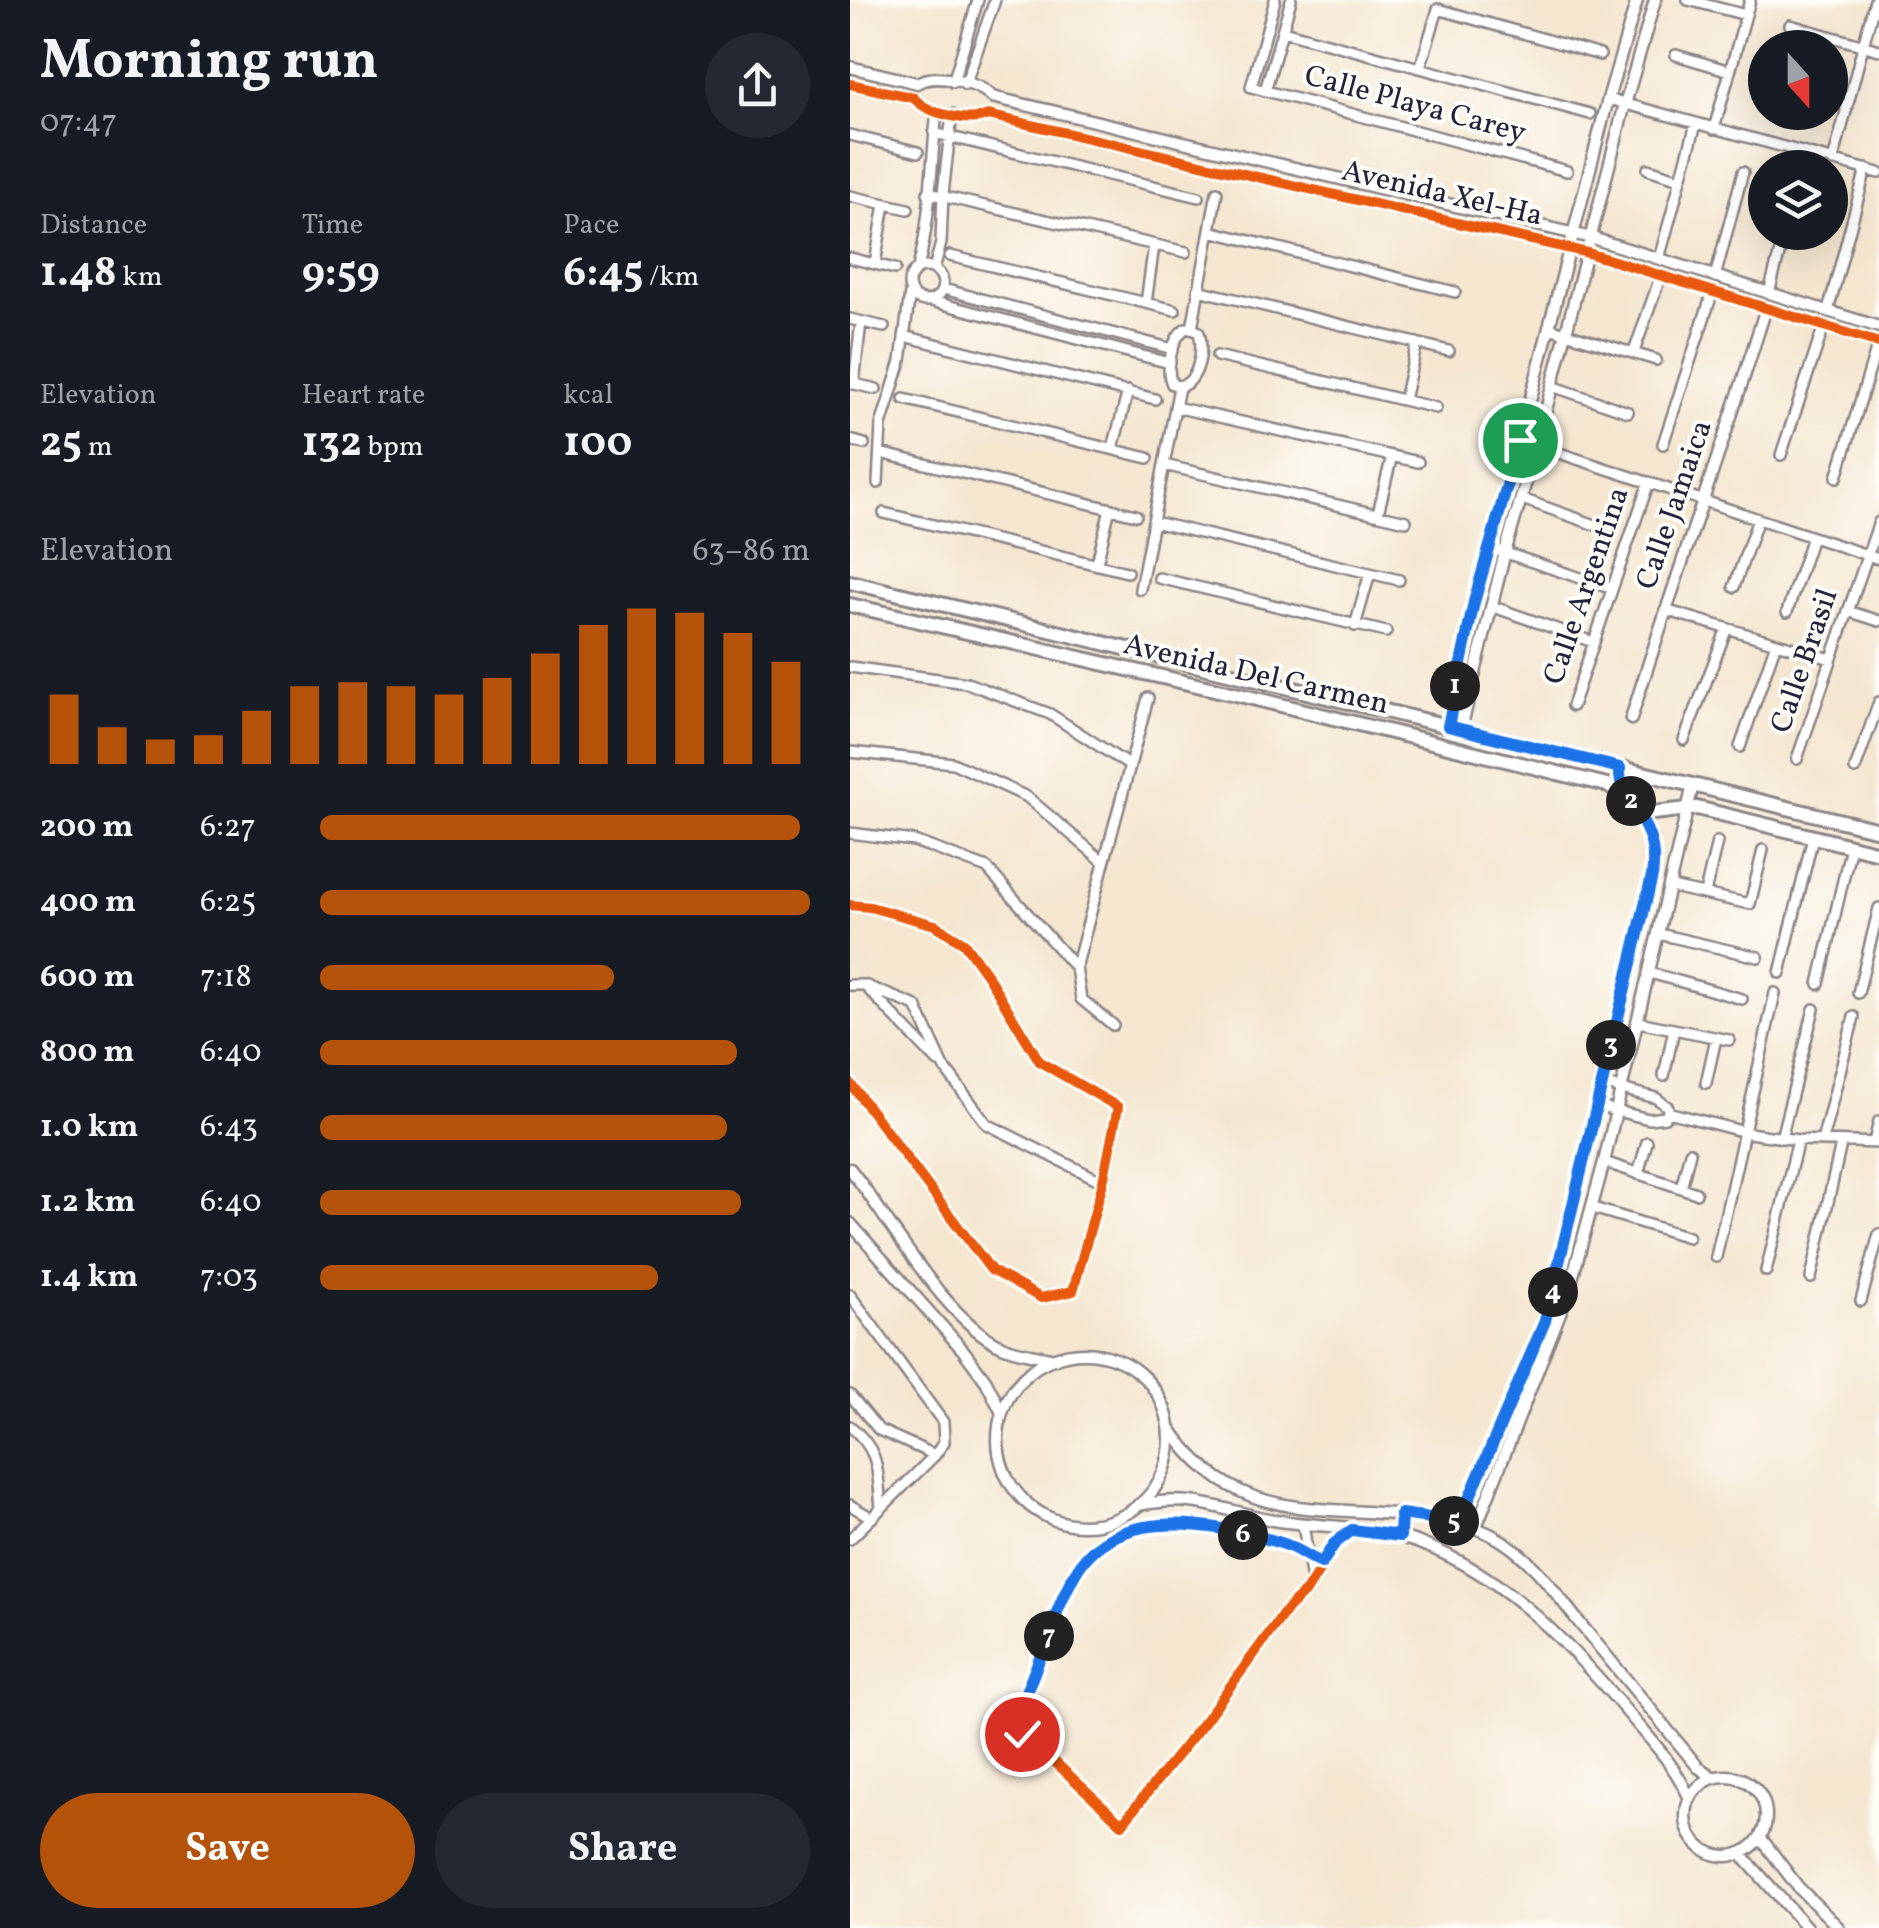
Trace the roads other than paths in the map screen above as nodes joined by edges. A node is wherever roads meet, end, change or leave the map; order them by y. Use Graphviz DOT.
graph roads {
  1 [pos="978,0"];
  2 [pos="995,0"];
  3 [pos="1276,0"];
  4 [pos="1292,0"];
  5 [pos="1637,0"];
  6 [pos="1655,0"];
  7 [pos="1688,0"];
  8 [pos="1750,0"];
  9 [pos="1875,0"];
  10 [pos="1746,15"];
  11 [pos="1790,26"];
  12 [pos="970,28"];
  13 [pos="1283,31"];
  14 [pos="984,32"];
  15 [pos="1863,46"];
  16 [pos="1879,50"];
  17 [pos="1676,55"];
  18 [pos="1600,56"];
  19 [pos="850,67"];
  20 [pos="1420,68"];
  21 [pos="1730,71"];
  22 [pos="917,82"];
  23 [pos="959,83"];
  24 [pos="850,84"];
  25 [pos="1265,91"];
  26 [pos="992,97"];
  27 [pos="914,98"];
  28 [pos="1608,100"];
  29 [pos="1625,104"];
  30 [pos="1022,105"];
  31 [pos="1848,106"];
  32 [pos="937,111"];
  33 [pos="952,114"];
  34 [pos="1590,114"];
  35 [pos="988,115"];
  36 [pos="1018,122"];
  37 [pos="1696,124"];
  38 [pos="1714,129"];
  39 [pos="934,133"];
  40 [pos="850,135"];
  41 [pos="949,136"];
  42 [pos="1792,150"];
  43 [pos="918,152"];
  44 [pos="1848,165"];
  45 [pos="1648,170"];
  46 [pos="1866,170"];
  47 [pos="1567,171"];
  48 [pos="1742,172"];
  49 [pos="1879,173"];
  50 [pos="1680,180"];
  51 [pos="1217,192"];
  52 [pos="928,193"];
  53 [pos="942,194"];
  54 [pos="850,196"];
  55 [pos="1198,197"];
  56 [pos="885,204"];
  57 [pos="908,208"];
  58 [pos="1210,232"];
  59 [pos="1574,234"];
  60 [pos="1592,238"];
  61 [pos="1154,245"];
  62 [pos="1570,249"];
  63 [pos="1780,250"];
  64 [pos="1186,252"];
  65 [pos="1588,254"];
  66 [pos="950,256"];
  67 [pos="850,258"];
  68 [pos="1658,259"];
  69 [pos="875,264"];
  70 [pos="918,268"];
  71 [pos="934,268"];
  72 [pos="895,269"];
  73 [pos="1661,275"];
  74 [pos="1715,276"];
  75 [pos="942,289"];
  76 [pos="1198,290"];
  77 [pos="1455,292"];
  78 [pos="1714,292"];
  79 [pos="910,293"];
  80 [pos="1769,293"];
  81 [pos="930,301"];
  82 [pos="1146,303"];
  83 [pos="1766,308"];
  84 [pos="1175,310"];
  85 [pos="1828,312"];
  86 [pos="855,321"];
  87 [pos="884,326"];
  88 [pos="1824,326"];
  89 [pos="1879,327"];
  90 [pos="1192,328"];
  91 [pos="1549,328"];
  92 [pos="1566,333"];
  93 [pos="904,336"];
  94 [pos="1417,343"];
  95 [pos="1878,343"];
  96 [pos="1174,349"];
  97 [pos="1449,351"];
  98 [pos="1634,352"];
  99 [pos="1217,356"];
  100 [pos="1656,360"];
  101 [pos="1170,363"];
  102 [pos="852,383"];
  103 [pos="1552,386"];
  104 [pos="1179,388"];
  105 [pos="876,389"];
  106 [pos="1128,391"];
  107 [pos="904,398"];
  108 [pos="1155,399"];
  109 [pos="1404,400"];
  110 [pos="1176,407"];
  111 [pos="1436,408"];
  112 [pos="1628,412"];
  113 [pos="850,440"];
  114 [pos="1520,440"];
  115 [pos="864,444"];
  116 [pos="1664,444"];
  117 [pos="1538,445"];
  118 [pos="1113,448"];
  119 [pos="880,453"];
  120 [pos="1781,455"];
  121 [pos="1392,456"];
  122 [pos="1148,458"];
  123 [pos="1418,462"];
  124 [pos="1164,465"];
  125 [pos="1836,477"];
  126 [pos="1649,482"];
  127 [pos="878,483"];
  128 [pos="1522,499"];
  129 [pos="1705,501"];
  130 [pos="1110,508"];
  131 [pos="1378,512"];
  132 [pos="884,513"];
  133 [pos="1136,514"];
  134 [pos="1758,519"];
  135 [pos="1406,521"];
  136 [pos="1154,522"];
  137 [pos="1879,522"];
  138 [pos="1602,526"];
  139 [pos="1812,537"];
  140 [pos="1488,547"];
  141 [pos="1505,552"];
  142 [pos="1868,556"];
  143 [pos="1879,559"];
  144 [pos="1097,564"];
  145 [pos="1127,572"];
  146 [pos="1370,573"];
  147 [pos="1160,578"];
  148 [pos="1399,580"];
  149 [pos="850,582"];
  150 [pos="1734,587"];
  151 [pos="875,588"];
  152 [pos="1610,588"];
  153 [pos="1140,589"];
  154 [pos="850,605"];
  155 [pos="1491,606"];
  156 [pos="870,610"];
  157 [pos="1666,610"];
  158 [pos="1848,611"];
  159 [pos="1787,612"];
  160 [pos="1879,621"];
  161 [pos="1355,626"];
  162 [pos="1726,628"];
  163 [pos="1056,632"];
  164 [pos="1386,632"];
  165 [pos="1592,642"];
  166 [pos="1776,643"];
  167 [pos="1051,653"];
  168 [pos="1460,659"];
  169 [pos="1832,660"];
  170 [pos="1477,662"];
  171 [pos="850,667"];
  172 [pos="1238,674"];
  173 [pos="1240,695"];
  174 [pos="1148,698"];
  175 [pos="1879,702"];
  176 [pos="1572,706"];
  177 [pos="1631,719"];
  178 [pos="1454,728"];
  179 [pos="1684,740"];
  180 [pos="1740,747"];
  181 [pos="850,752"];
  182 [pos="1797,759"];
  183 [pos="1130,766"];
  184 [pos="1620,768"];
  185 [pos="1855,769"];
  186 [pos="1692,785"];
  187 [pos="1630,798"];
  188 [pos="1687,809"];
  189 [pos="1879,830"];
  190 [pos="850,833"];
  191 [pos="1813,836"];
  192 [pos="1717,842"];
  193 [pos="1851,846"];
  194 [pos="1763,850"];
  195 [pos="1879,853"];
  196 [pos="1104,862"];
  197 [pos="1654,866"];
  198 [pos="1675,870"];
  199 [pos="1671,886"];
  200 [pos="1705,893"];
  201 [pos="850,906"];
  202 [pos="1879,908"];
  203 [pos="1660,934"];
  204 [pos="1758,957"];
  205 [pos="1076,968"];
  206 [pos="1650,973"];
  207 [pos="1780,973"];
  208 [pos="1819,984"];
  209 [pos="850,985"];
  210 [pos="864,985"];
  211 [pos="1858,993"];
  212 [pos="1775,994"];
  213 [pos="1742,999"];
  214 [pos="1814,1009"];
  215 [pos="1854,1017"];
  216 [pos="1638,1022"];
  217 [pos="1113,1025"];
  218 [pos="1674,1029"];
  219 [pos="1614,1035"];
  220 [pos="1716,1038"];
  221 [pos="1730,1040"];
  222 [pos="1634,1042"];
  223 [pos="944,1068"];
  224 [pos="1664,1076"];
  225 [pos="850,1083"];
  226 [pos="1602,1084"];
  227 [pos="1706,1084"];
  228 [pos="1622,1089"];
  229 [pos="1596,1106"];
  230 [pos="1617,1110"];
  231 [pos="1668,1112"];
  232 [pos="1879,1121"];
  233 [pos="1743,1132"];
  234 [pos="1782,1138"];
  235 [pos="1798,1140"];
  236 [pos="1822,1141"];
  237 [pos="1647,1142"];
  238 [pos="1877,1143"];
  239 [pos="1841,1144"];
  240 [pos="1690,1152"];
  241 [pos="1604,1162"];
  242 [pos="850,1169"];
  243 [pos="1638,1174"];
  244 [pos="1103,1182"];
  245 [pos="1681,1188"];
  246 [pos="1696,1192"];
  247 [pos="1591,1214"];
  248 [pos="1570,1216"];
  249 [pos="850,1223"];
  250 [pos="1879,1234"];
  251 [pos="1688,1237"];
  252 [pos="1716,1257"];
  253 [pos="1766,1271"];
  254 [pos="1811,1278"];
  255 [pos="850,1295"];
  256 [pos="1861,1301"];
  257 [pos="1056,1359"];
  258 [pos="850,1396"];
  259 [pos="1002,1412"];
  260 [pos="850,1426"];
  261 [pos="1169,1427"];
  262 [pos="879,1430"];
  263 [pos="868,1442"];
  264 [pos="935,1455"];
  265 [pos="850,1505"];
  266 [pos="1138,1505"];
  267 [pos="881,1508"];
  268 [pos="1401,1514"];
  269 [pos="872,1518"];
  270 [pos="1459,1522"];
  271 [pos="1303,1524"];
  272 [pos="1476,1527"];
  273 [pos="1352,1530"];
  274 [pos="851,1536"];
  275 [pos="1400,1536"];
  276 [pos="1309,1558"];
  277 [pos="1322,1563"];
  278 [pos="1312,1581"];
  279 [pos="1575,1617"];
  280 [pos="1555,1632"];
  281 [pos="1714,1778"];
  282 [pos="1690,1799"];
  283 [pos="1760,1837"];
  284 [pos="1740,1853"];
  285 [pos="1807,1928"];
  286 [pos="1839,1928"];
  1 -- 12 [label="street"];
  2 -- 14 [label="street"];
  3 -- 25 [label="street, Calle Playa Carey"];
  4 -- 13 [label="street"];
  5 -- 28 [label="street"];
  6 -- 29 [label="street"];
  7 -- 10 [label="street"];
  8 -- 10 [label="street"];
  9 -- 15 [label="street"];
  10 -- 21 [label="street"];
  11 -- 15 [label="street"];
  12 -- 14 [label="street"];
  12 -- 23 [label="street"];
  13 -- 20 [label="street"];
  13 -- 25 [label="street"];
  14 -- 23 [label="street"];
  15 -- 16 [label="street"];
  15 -- 31 [label="street"];
  17 -- 21 [label="street"];
  18 -- 20 [label="street"];
  19 -- 22 [label="street"];
  20 -- 34 [label="street"];
  21 -- 38 [label="street"];
  22 -- 23 [label="street"];
  22 -- 27 [label="street"];
  23 -- 26 [label="street, Avenida Xel-Ha"];
  24 -- 27 [label="street"];
  25 -- 47 [label="street, Calle Playa Carey"];
  26 -- 30 [label="street, Avenida Xel-Ha"];
  26 -- 35 [label="street"];
  27 -- 32 [label="street, Avenida Xel-Ha"];
  28 -- 29 [label="street"];
  28 -- 59 [label="street"];
  29 -- 37 [label="street"];
  29 -- 60 [label="street"];
  30 -- 36 [label="street"];
  30 -- 59 [label="street, Avenida Xel-Ha"];
  32 -- 33 [label="street, Avenida Xel-Ha"];
  32 -- 39 [label="street"];
  33 -- 35 [label="street, Avenida Xel-Ha"];
  33 -- 41 [label="street"];
  35 -- 36 [label="street, Avenida Xel-Ha"];
  36 -- 62 [label="street, Avenida Xel-Ha"];
  37 -- 38 [label="street"];
  37 -- 50 [label="street"];
  38 -- 42 [label="street"];
  39 -- 41 [label="street"];
  39 -- 52 [label="street"];
  40 -- 43 [label="street"];
  41 -- 53 [label="street"];
  41 -- 55 [label="street"];
  44 -- 46 [label="street"];
  45 -- 50 [label="street"];
  46 -- 49 [label="street"];
  46 -- 85 [label="street"];
  48 -- 74 [label="street"];
  50 -- 68 [label="street"];
  51 -- 58 [label="street"];
  52 -- 53 [label="street"];
  52 -- 70 [label="street"];
  53 -- 61 [label="street"];
  53 -- 71 [label="street"];
  54 -- 56 [label="street"];
  56 -- 57 [label="street"];
  56 -- 69 [label="street"];
  58 -- 76 [label="street"];
  58 -- 77 [label="street"];
  59 -- 60 [label="street, Avenida Xel-Ha"];
  59 -- 62 [label="street"];
  60 -- 65 [label="street"];
  60 -- 68 [label="street, Avenida Xel-Ha"];
  61 -- 64 [label="street"];
  61 -- 82 [label="street"];
  62 -- 65 [label="street, Avenida Xel-Ha"];
  62 -- 91 [label="street"];
  63 -- 80 [label="street"];
  65 -- 73 [label="street, Avenida Xel-Ha"];
  65 -- 92 [label="street"];
  66 -- 82 [label="street"];
  67 -- 69 [label="street"];
  68 -- 74 [label="street, Avenida Xel-Ha"];
  69 -- 72 [label="street"];
  70 -- 71 [label="street"];
  70 -- 79 [label="street"];
  71 -- 75 [label="street"];
  73 -- 78 [label="street, Avenida Xel-Ha"];
  73 -- 98 [label="street"];
  74 -- 80 [label="street, Avenida Xel-Ha"];
  75 -- 81 [label="street"];
  75 -- 96 [label="street"];
  76 -- 90 [label="street"];
  76 -- 94 [label="street"];
  78 -- 83 [label="street, Avenida Xel-Ha"];
  78 -- 116 [label="street"];
  79 -- 81 [label="street"];
  79 -- 93 [label="street"];
  80 -- 85 [label="street, Avenida Xel-Ha"];
  81 -- 101 [label="street"];
  82 -- 84 [label="street"];
  83 -- 88 [label="street, Avenida Xel-Ha"];
  83 -- 129 [label="street, Calle Jamaica"];
  85 -- 89 [label="street, Avenida Xel-Ha"];
  86 -- 87 [label="street"];
  86 -- 102 [label="street"];
  88 -- 95 [label="street, Avenida Xel-Ha"];
  88 -- 120 [label="street"];
  90 -- 96 [label="street"];
  90 -- 104 [label="street"];
  91 -- 92 [label="street"];
  91 -- 114 [label="street"];
  92 -- 98 [label="street"];
  92 -- 103 [label="street"];
  93 -- 106 [label="street"];
  93 -- 119 [label="street"];
  94 -- 97 [label="street"];
  94 -- 109 [label="street"];
  95 -- 125 [label="street"];
  96 -- 101 [label="street"];
  98 -- 100 [label="street"];
  99 -- 109 [label="street"];
  101 -- 104 [label="street"];
  102 -- 105 [label="street"];
  103 -- 112 [label="street"];
  103 -- 117 [label="street"];
  104 -- 110 [label="street"];
  106 -- 108 [label="street"];
  106 -- 118 [label="street"];
  107 -- 118 [label="street"];
  109 -- 111 [label="street"];
  110 -- 121 [label="street"];
  110 -- 124 [label="street"];
  113 -- 115 [label="street"];
  114 -- 117 [label="street"];
  114 -- 140 [label="street"];
  117 -- 126 [label="street"];
  117 -- 128 [label="street"];
  118 -- 122 [label="street"];
  119 -- 127 [label="street"];
  119 -- 130 [label="street"];
  121 -- 123 [label="street"];
  121 -- 131 [label="street"];
  124 -- 131 [label="street"];
  124 -- 136 [label="street"];
  126 -- 129 [label="street"];
  126 -- 152 [label="street, Calle Argentina"];
  128 -- 138 [label="street"];
  128 -- 141 [label="street"];
  129 -- 134 [label="street"];
  129 -- 157 [label="street, Calle Jamaica"];
  130 -- 133 [label="street"];
  130 -- 144 [label="street"];
  131 -- 135 [label="street"];
  132 -- 144 [label="street"];
  134 -- 139 [label="street"];
  134 -- 150 [label="street"];
  136 -- 146 [label="street"];
  136 -- 153 [label="street"];
  137 -- 142 [label="street, Calle Brasil"];
  139 -- 142 [label="street"];
  139 -- 159 [label="street"];
  140 -- 141 [label="street"];
  140 -- 168 [label="street"];
  141 -- 152 [label="street"];
  141 -- 155 [label="street"];
  142 -- 143 [label="street"];
  142 -- 158 [label="street, Calle Brasil"];
  144 -- 145 [label="street"];
  146 -- 148 [label="street"];
  146 -- 161 [label="street"];
  147 -- 161 [label="street"];
  149 -- 151 [label="main road, Avenida Del Carmen"];
  151 -- 156 [label="main road"];
  151 -- 163 [label="main road, Avenida Del Carmen"];
  152 -- 165 [label="street, Calle Argentina"];
  154 -- 156 [label="main road, Avenida Del Carmen"];
  155 -- 165 [label="street"];
  155 -- 170 [label="street"];
  156 -- 167 [label="main road, Avenida Del Carmen"];
  157 -- 162 [label="street"];
  157 -- 177 [label="street, Calle Jamaica"];
  158 -- 160 [label="street"];
  158 -- 169 [label="street, Calle Brasil"];
  161 -- 164 [label="street"];
  162 -- 166 [label="street"];
  162 -- 179 [label="street"];
  163 -- 167 [label="main road"];
  163 -- 172 [label="main road, Avenida Del Carmen"];
  165 -- 176 [label="street, Calle Argentina"];
  166 -- 169 [label="street"];
  166 -- 180 [label="street"];
  167 -- 173 [label="main road, Avenida Del Carmen"];
  168 -- 170 [label="street"];
  168 -- 178 [label="street"];
  169 -- 182 [label="street, Calle Brasil"];
  170 -- 178 [label="street"];
  171 -- 183 [label="street"];
  172 -- 173 [label="main road"];
  172 -- 178 [label="main road, Avenida Del Carmen"];
  173 -- 187 [label="main road, Avenida Del Carmen"];
  174 -- 183 [label="street"];
  175 -- 185 [label="street"];
  178 -- 184 [label="main road, Avenida Del Carmen"];
  181 -- 196 [label="street"];
  183 -- 196 [label="street"];
  184 -- 186 [label="main road, Avenida Del Carmen"];
  184 -- 187 [label="street"];
  186 -- 188 [label="street"];
  186 -- 189 [label="main road, Avenida Del Carmen"];
  187 -- 188 [label="main road, Avenida Del Carmen"];
  187 -- 197 [label="street"];
  188 -- 191 [label="main road, Avenida Del Carmen"];
  188 -- 198 [label="street"];
  190 -- 205 [label="street"];
  191 -- 193 [label="main road, Avenida Del Carmen"];
  191 -- 207 [label="street"];
  192 -- 200 [label="street"];
  193 -- 195 [label="main road, Avenida Del Carmen"];
  193 -- 208 [label="street"];
  194 -- 200 [label="street"];
  196 -- 205 [label="street"];
  197 -- 198 [label="street"];
  197 -- 219 [label="street"];
  198 -- 199 [label="street"];
  199 -- 200 [label="street"];
  199 -- 203 [label="street"];
  201 -- 244 [label="street"];
  202 -- 211 [label="street"];
  203 -- 204 [label="street"];
  203 -- 206 [label="street"];
  205 -- 217 [label="street"];
  206 -- 213 [label="street"];
  206 -- 216 [label="street"];
  209 -- 210 [label="street"];
  210 -- 223 [label="street"];
  210 -- 223 [label="street"];
  212 -- 233 [label="street"];
  214 -- 234 [label="street"];
  215 -- 236 [label="street"];
  216 -- 218 [label="street"];
  216 -- 222 [label="street"];
  218 -- 220 [label="street"];
  218 -- 224 [label="street"];
  219 -- 222 [label="street"];
  219 -- 226 [label="street"];
  220 -- 221 [label="street"];
  220 -- 227 [label="street"];
  222 -- 228 [label="street"];
  223 -- 244 [label="street"];
  225 -- 244 [label="street"];
  226 -- 228 [label="street"];
  226 -- 229 [label="street"];
  228 -- 230 [label="street"];
  228 -- 231 [label="street"];
  229 -- 230 [label="street"];
  229 -- 248 [label="street"];
  230 -- 231 [label="street"];
  230 -- 241 [label="street"];
  231 -- 233 [label="street"];
  232 -- 238 [label="street"];
  233 -- 234 [label="street"];
  233 -- 252 [label="street"];
  234 -- 235 [label="street"];
  235 -- 236 [label="street"];
  235 -- 253 [label="street"];
  236 -- 239 [label="street"];
  237 -- 243 [label="street"];
  238 -- 239 [label="street"];
  239 -- 254 [label="street"];
  240 -- 245 [label="street"];
  241 -- 243 [label="street"];
  241 -- 247 [label="street"];
  242 -- 257 [label="street"];
  243 -- 245 [label="street"];
  245 -- 246 [label="street"];
  247 -- 248 [label="street"];
  247 -- 251 [label="street"];
  247 -- 272 [label="street"];
  248 -- 270 [label="street"];
  249 -- 259 [label="street"];
  250 -- 256 [label="street"];
  255 -- 264 [label="street"];
  257 -- 259 [label="street"];
  257 -- 261 [label="street"];
  258 -- 262 [label="street"];
  259 -- 266 [label="street"];
  260 -- 263 [label="street"];
  261 -- 266 [label="street"];
  261 -- 268 [label="street"];
  262 -- 263 [label="street"];
  262 -- 264 [label="street"];
  263 -- 267 [label="street"];
  264 -- 267 [label="street"];
  265 -- 269 [label="street"];
  266 -- 271 [label="street"];
  267 -- 269 [label="street"];
  268 -- 270 [label="street"];
  268 -- 275 [label="street"];
  269 -- 274 [label="street"];
  270 -- 272 [label="street"];
  271 -- 273 [label="street"];
  271 -- 276 [label="street"];
  272 -- 279 [label="street"];
  273 -- 275 [label="street"];
  273 -- 277 [label="street"];
  275 -- 280 [label="street"];
  276 -- 277 [label="street"];
  276 -- 278 [label="street"];
  276 -- 278 [label="street"];
  277 -- 278 [label="street"];
  279 -- 280 [label="street"];
  279 -- 281 [label="street"];
  280 -- 282 [label="street"];
  281 -- 282 [label="street"];
  281 -- 283 [label="street"];
  282 -- 284 [label="street"];
  283 -- 284 [label="street"];
  283 -- 286 [label="street"];
  284 -- 285 [label="street"];
}
